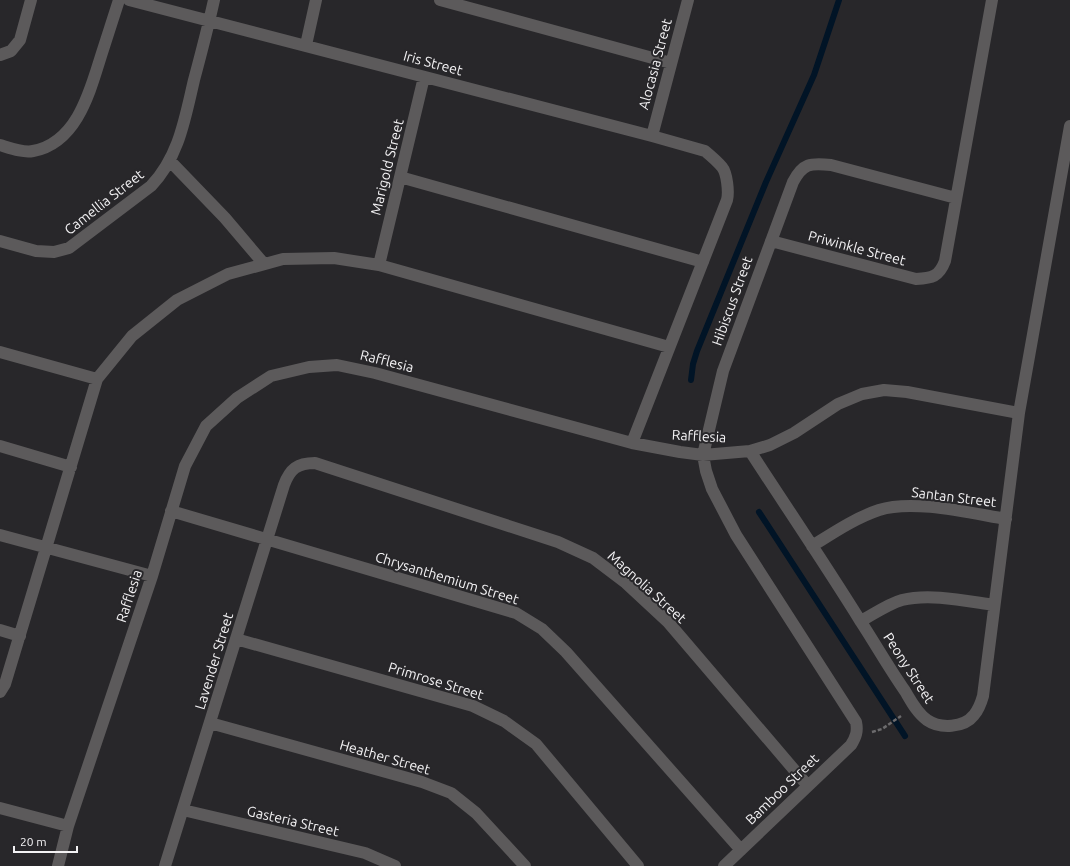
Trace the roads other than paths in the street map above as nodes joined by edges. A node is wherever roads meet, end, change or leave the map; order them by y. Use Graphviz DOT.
graph roads {
  1 [pos="31,0"];
  2 [pos="119,0"];
  3 [pos="129,0"];
  4 [pos="214,0"];
  5 [pos="316,0"];
  6 [pos="440,0"];
  7 [pos="688,0"];
  8 [pos="992,0"];
  9 [pos="209,21"];
  10 [pos="306,45"];
  11 [pos="0,55"];
  12 [pos="671,64"];
  13 [pos="424,77"];
  14 [pos="1070,126"];
  15 [pos="652,136"];
  16 [pos="0,145"];
  17 [pos="170,161"];
  18 [pos="400,177"];
  19 [pos="956,198"];
  20 [pos="771,240"];
  21 [pos="0,241"];
  22 [pos="703,262"];
  23 [pos="264,264"];
  24 [pos="379,265"];
  25 [pos="669,347"];
  26 [pos="0,352"];
  27 [pos="97,379"];
  28 [pos="1019,413"];
  29 [pos="632,442"];
  30 [pos="0,446"];
  31 [pos="750,451"];
  32 [pos="703,454"];
  33 [pos="71,467"];
  34 [pos="295,467"];
  35 [pos="171,511"];
  36 [pos="1006,519"];
  37 [pos="0,535"];
  38 [pos="267,539"];
  39 [pos="812,546"];
  40 [pos="47,548"];
  41 [pos="152,576"];
  42 [pos="994,605"];
  43 [pos="861,621"];
  44 [pos="0,630"];
  45 [pos="20,636"];
  46 [pos="236,639"];
  47 [pos="0,692"];
  48 [pos="210,723"];
  49 [pos="808,786"];
  50 [pos="0,808"];
  51 [pos="183,810"];
  52 [pos="68,826"];
  53 [pos="741,850"];
  54 [pos="58,866"];
  55 [pos="165,866"];
  56 [pos="395,866"];
  57 [pos="524,866"];
  58 [pos="638,866"];
  59 [pos="724,866"];
  1 -- 11 [label="street"];
  2 -- 16 [label="street"];
  3 -- 9 [label="street, Iris Street"];
  4 -- 9 [label="street, Camellia Street"];
  5 -- 10 [label="street"];
  6 -- 12 [label="street"];
  7 -- 12 [label="street, Alocasia Street"];
  8 -- 19 [label="street"];
  9 -- 10 [label="street, Iris Street"];
  9 -- 17 [label="street, Camellia Street"];
  10 -- 13 [label="street, Iris Street"];
  12 -- 15 [label="street, Alocasia Street"];
  13 -- 15 [label="street, Iris Street"];
  13 -- 18 [label="street, Marigold Street"];
  14 -- 28 [label="street, Peony Street"];
  15 -- 22 [label="street, Iris Street"];
  17 -- 21 [label="street, Camellia Street"];
  17 -- 23 [label="street"];
  18 -- 22 [label="street"];
  18 -- 24 [label="street, Marigold Street"];
  19 -- 20 [label="street, Hibiscus Street"];
  19 -- 20 [label="street, Priwinkle Street"];
  20 -- 32 [label="street, Hibiscus Street"];
  22 -- 25 [label="street"];
  23 -- 24 [label="street"];
  23 -- 27 [label="street"];
  24 -- 25 [label="street"];
  25 -- 29 [label="street"];
  26 -- 27 [label="street"];
  27 -- 33 [label="street"];
  28 -- 31 [label="street, Rafflesia"];
  28 -- 36 [label="street, Peony Street"];
  29 -- 32 [label="street, Rafflesia"];
  29 -- 35 [label="street, Rafflesia"];
  30 -- 33 [label="street"];
  31 -- 32 [label="street, Rafflesia"];
  31 -- 39 [label="street, Peony Street"];
  32 -- 49 [label="street, Bamboo Street"];
  33 -- 40 [label="street"];
  34 -- 38 [label="street, Lavender Street"];
  34 -- 49 [label="street, Magnolia Street"];
  35 -- 38 [label="street, Chrysanthemium Street"];
  35 -- 41 [label="street, Rafflesia"];
  36 -- 39 [label="street, Santan Street"];
  36 -- 42 [label="street, Peony Street"];
  37 -- 40 [label="street"];
  38 -- 46 [label="street, Lavender Street"];
  38 -- 53 [label="street, Chrysanthemium Street"];
  39 -- 43 [label="street, Peony Street"];
  40 -- 41 [label="street"];
  40 -- 45 [label="street"];
  41 -- 52 [label="street, Rafflesia"];
  42 -- 43 [label="street"];
  42 -- 43 [label="street, Peony Street"];
  44 -- 45 [label="street"];
  45 -- 47 [label="street"];
  46 -- 48 [label="street, Lavender Street"];
  46 -- 58 [label="street, Primrose Street"];
  48 -- 51 [label="street, Lavender Street"];
  48 -- 57 [label="street, Heather Street"];
  49 -- 53 [label="street, Bamboo Street"];
  50 -- 52 [label="street"];
  51 -- 55 [label="street, Lavender Street"];
  51 -- 56 [label="street, Gasteria Street"];
  52 -- 54 [label="street, Rafflesia"];
  53 -- 59 [label="street, Bamboo Street"];
}
